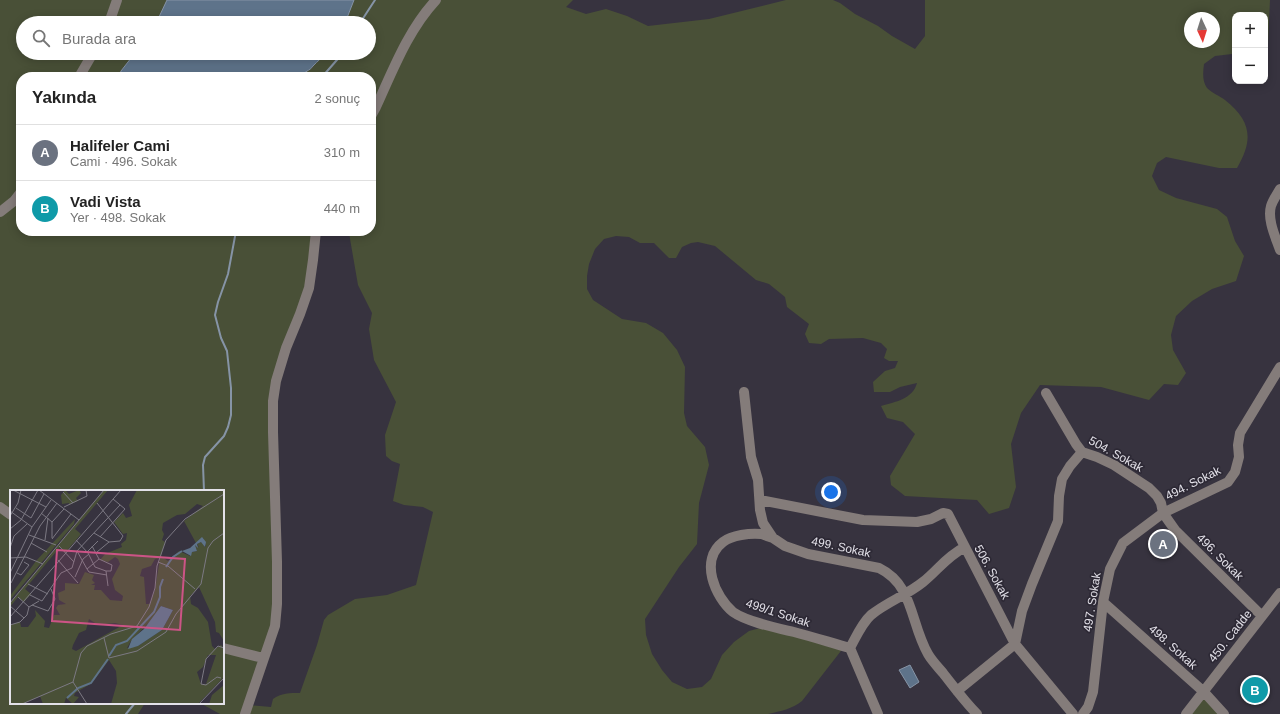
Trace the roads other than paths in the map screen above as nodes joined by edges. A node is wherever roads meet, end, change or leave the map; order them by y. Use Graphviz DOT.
graph roads {
  1 [pos="117,0"];
  2 [pos="436,0"];
  3 [pos="111,16"];
  4 [pos="89,60"];
  5 [pos="82,72"];
  6 [pos="376,108"];
  7 [pos="1280,189"];
  8 [pos="16,198"];
  9 [pos="0,212"];
  10 [pos="316,236"];
  11 [pos="1280,250"];
  12 [pos="1280,367"];
  13 [pos="744,392"];
  14 [pos="1046,393"];
  15 [pos="1082,452"];
  16 [pos="760,500"];
  17 [pos="0,507"];
  18 [pos="1163,513"];
  19 [pos="10,514"];
  20 [pos="773,538"];
  21 [pos="965,547"];
  22 [pos="1280,593"];
  23 [pos="906,594"];
  24 [pos="1103,602"];
  25 [pos="1262,616"];
  26 [pos="1015,644"];
  27 [pos="224,648"];
  28 [pos="850,648"];
  29 [pos="263,658"];
  30 [pos="957,691"];
  31 [pos="1204,692"];
  32 [pos="245,714"];
  33 [pos="878,714"];
  34 [pos="977,714"];
  35 [pos="1073,714"];
  36 [pos="1083,714"];
  37 [pos="1186,714"];
  38 [pos="1224,714"];
  1 -- 3 [label="street"];
  2 -- 6 [label="street"];
  4 -- 5 [label="street"];
  7 -- 11 [label="street"];
  8 -- 9 [label="street"];
  10 -- 29 [label="street"];
  12 -- 18 [label="street, 494. Sokak"];
  13 -- 16 [label="street, 499. Sokak"];
  14 -- 15 [label="street, 504. Sokak"];
  15 -- 18 [label="street, 504. Sokak"];
  15 -- 26 [label="street"];
  16 -- 20 [label="street, 499. Sokak"];
  16 -- 21 [label="street"];
  17 -- 19 [label="street"];
  18 -- 24 [label="street, 497. Sokak"];
  18 -- 25 [label="street, 496. Sokak"];
  20 -- 23 [label="street, 499. Sokak"];
  20 -- 28 [label="street, 499/1 Sokak"];
  21 -- 23 [label="street, 506. Sokak"];
  21 -- 26 [label="street, 506. Sokak"];
  22 -- 25 [label="street, 450. Cadde"];
  23 -- 28 [label="street, 506. Sokak"];
  23 -- 30 [label="street, 499. Sokak"];
  24 -- 31 [label="street, 498. Sokak"];
  24 -- 36 [label="street, 497. Sokak"];
  25 -- 31 [label="street, 450. Cadde"];
  26 -- 30 [label="street"];
  26 -- 35 [label="street, 506. Sokak"];
  27 -- 29 [label="street"];
  28 -- 33 [label="street"];
  29 -- 32 [label="street"];
  30 -- 34 [label="street, 499. Sokak"];
  31 -- 37 [label="street, 450. Cadde"];
  31 -- 38 [label="street, 498. Sokak"];
}
